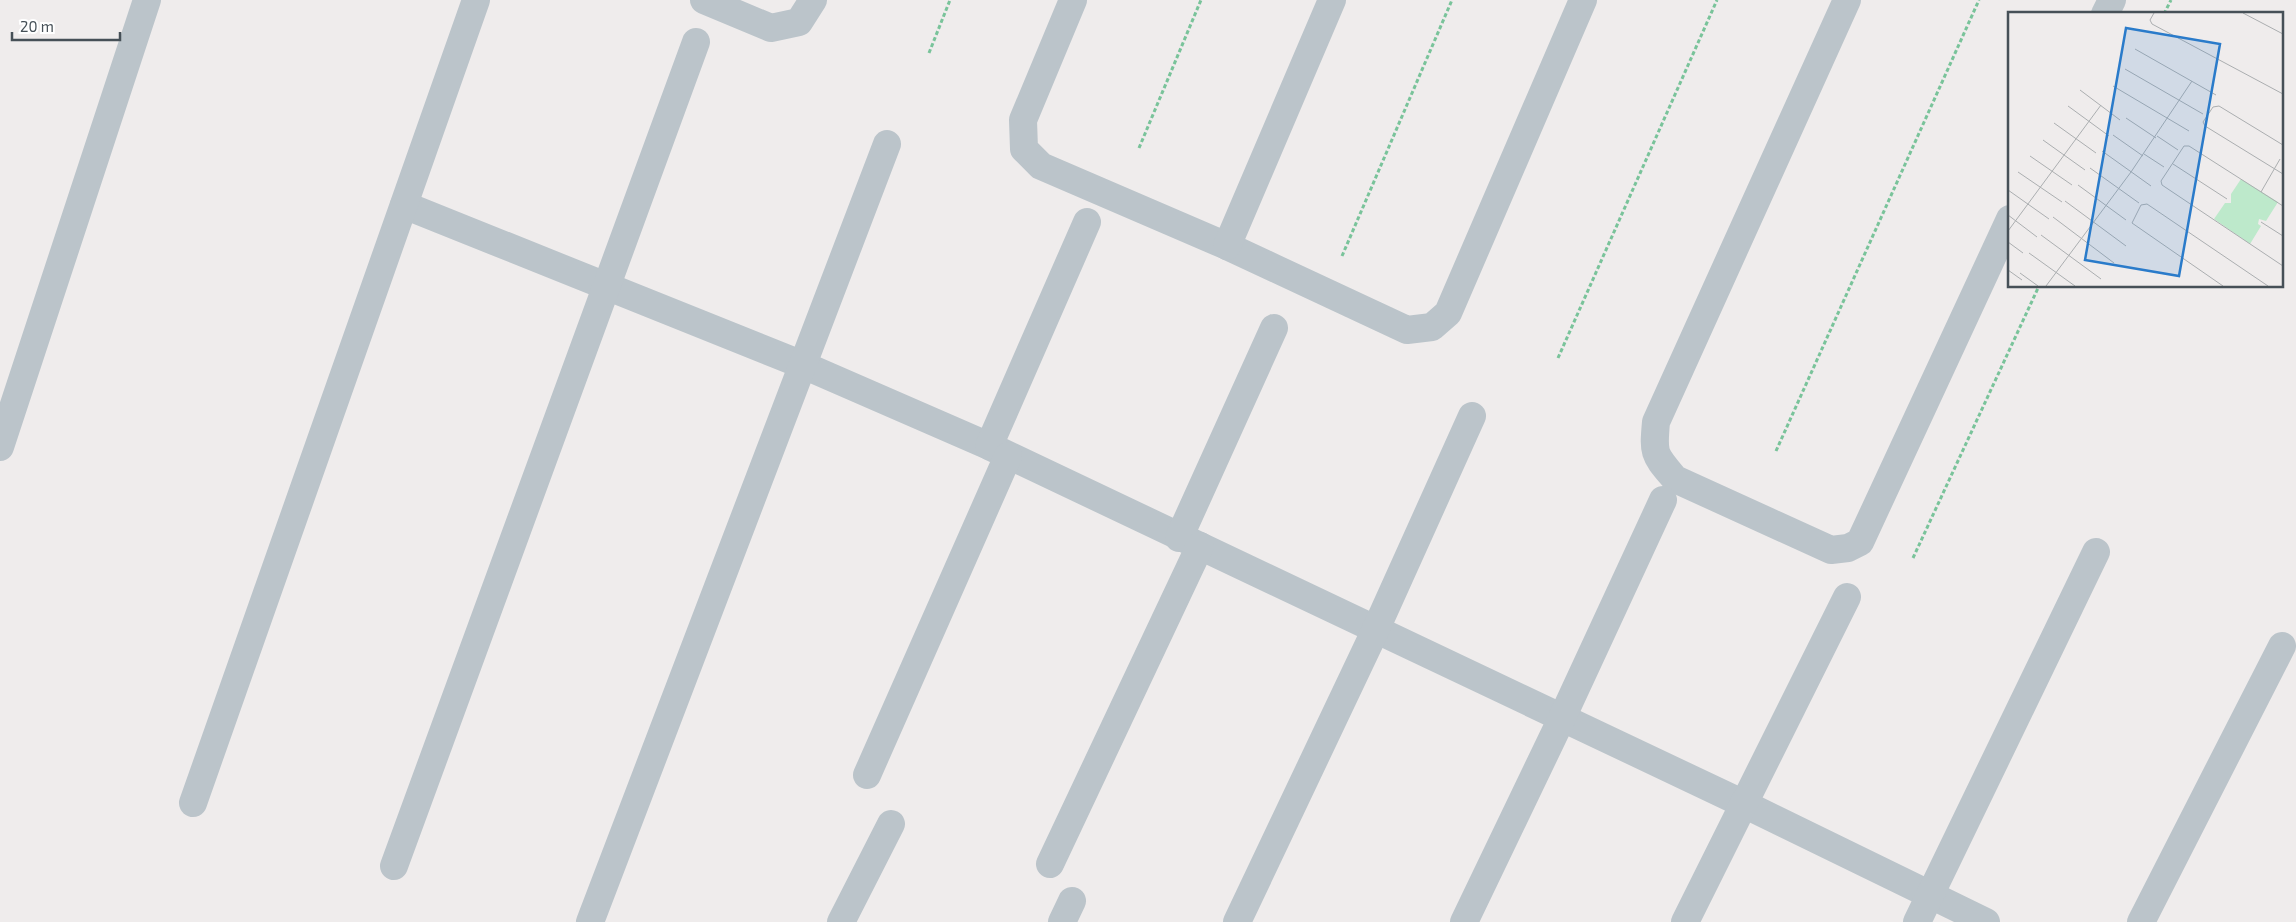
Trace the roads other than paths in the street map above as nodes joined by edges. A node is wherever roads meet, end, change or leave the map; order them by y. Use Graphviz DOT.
graph roads {
  1 [pos="147,0"];
  2 [pos="476,0"];
  3 [pos="704,0"];
  4 [pos="813,0"];
  5 [pos="1073,0"];
  6 [pos="1332,0"];
  7 [pos="1583,0"];
  8 [pos="1847,0"];
  9 [pos="2112,0"];
  10 [pos="2106,12"];
  11 [pos="696,42"];
  12 [pos="887,144"];
  13 [pos="404,205"];
  14 [pos="1087,222"];
  15 [pos="2008,223"];
  16 [pos="1227,246"];
  17 [pos="606,286"];
  18 [pos="1274,328"];
  19 [pos="803,365"];
  20 [pos="1472,416"];
  21 [pos="0,447"];
  22 [pos="998,451"];
  23 [pos="1663,500"];
  24 [pos="1189,542"];
  25 [pos="2096,552"];
  26 [pos="1848,597"];
  27 [pos="1376,629"];
  28 [pos="2282,646"];
  29 [pos="1562,718"];
  30 [pos="867,775"];
  31 [pos="193,802"];
  32 [pos="1744,804"];
  33 [pos="891,824"];
  34 [pos="1050,864"];
  35 [pos="394,866"];
  36 [pos="1931,895"];
  37 [pos="590,922"];
  38 [pos="841,922"];
  39 [pos="1237,922"];
  40 [pos="1464,922"];
  41 [pos="1685,922"];
  42 [pos="1917,922"];
  43 [pos="1986,922"];
  44 [pos="2140,922"];
  1 -- 21 [label="street"];
  2 -- 13 [label="street"];
  3 -- 4 [label="street"];
  5 -- 16 [label="street"];
  6 -- 16 [label="street"];
  7 -- 16 [label="street"];
  8 -- 15 [label="street"];
  9 -- 10 [label="street"];
  11 -- 17 [label="street"];
  12 -- 19 [label="street"];
  13 -- 17 [label="street"];
  13 -- 31 [label="street"];
  14 -- 22 [label="street"];
  17 -- 19 [label="street"];
  17 -- 35 [label="street"];
  18 -- 24 [label="street"];
  19 -- 22 [label="street"];
  19 -- 37 [label="street"];
  20 -- 27 [label="street"];
  22 -- 24 [label="street"];
  22 -- 30 [label="street"];
  23 -- 29 [label="street"];
  24 -- 27 [label="street"];
  24 -- 34 [label="street"];
  25 -- 36 [label="street"];
  26 -- 32 [label="street"];
  27 -- 29 [label="street"];
  27 -- 39 [label="street"];
  28 -- 44 [label="street"];
  29 -- 32 [label="street"];
  29 -- 40 [label="street"];
  32 -- 36 [label="street"];
  32 -- 41 [label="street"];
  33 -- 38 [label="street"];
  36 -- 42 [label="street"];
  36 -- 43 [label="street"];
}
